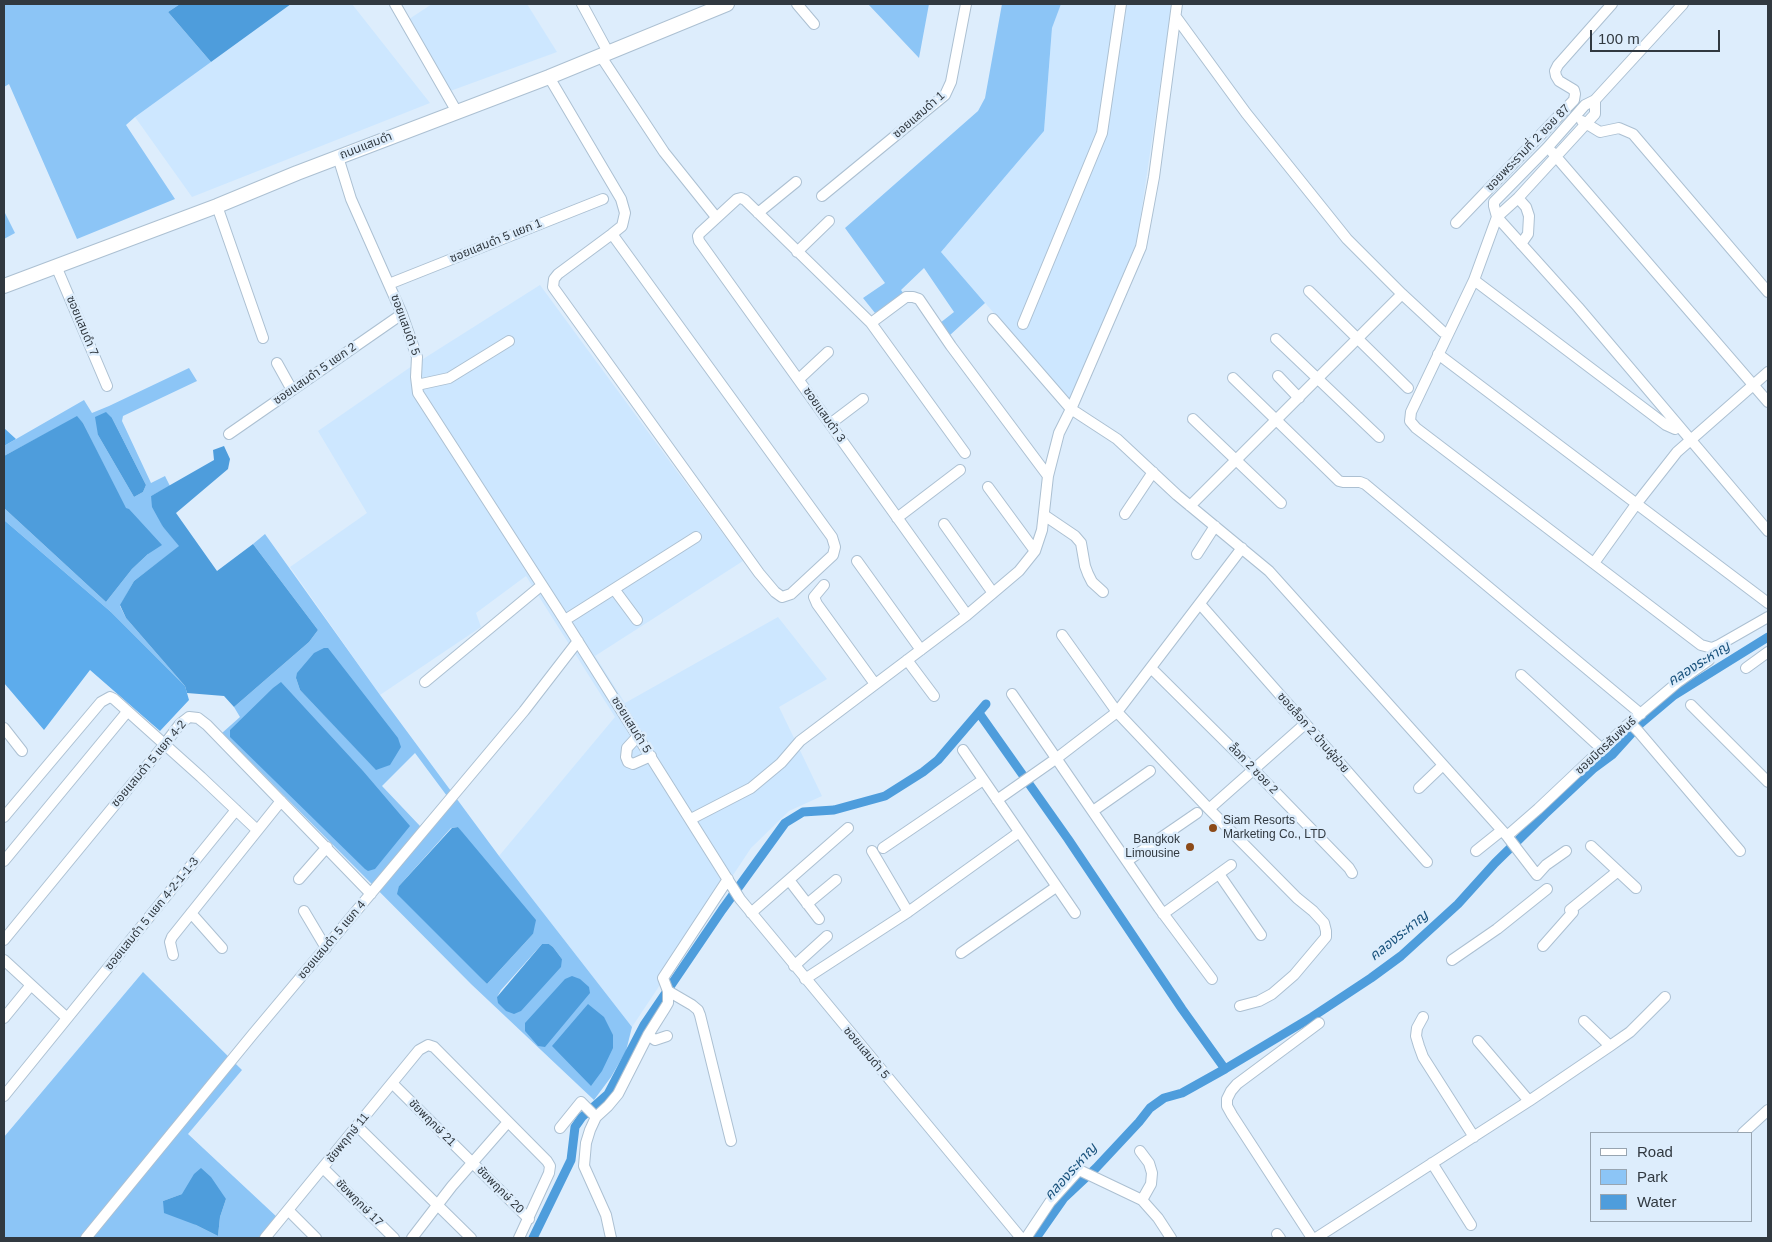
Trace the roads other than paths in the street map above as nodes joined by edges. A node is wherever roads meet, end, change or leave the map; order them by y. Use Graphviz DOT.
graph roads {
  1 [pos="395,4"];
  2 [pos="582,4"];
  3 [pos="727,4"];
  4 [pos="797,4"];
  5 [pos="966,4"];
  6 [pos="1121,4"];
  7 [pos="1177,4"];
  8 [pos="1612,4"];
  9 [pos="1683,4"];
  10 [pos="1176,17"];
  11 [pos="814,24"];
  12 [pos="604,54"];
  13 [pos="549,77"];
  14 [pos="1595,100"];
  15 [pos="457,112"];
  16 [pos="1576,116"];
  17 [pos="1586,124"];
  18 [pos="1551,152"];
  19 [pos="338,157"];
  20 [pos="796,182"];
  21 [pos="822,196"];
  22 [pos="1518,198"];
  23 [pos="603,199"];
  24 [pos="217,206"];
  25 [pos="758,213"];
  26 [pos="716,217"];
  27 [pos="1497,217"];
  28 [pos="829,220"];
  29 [pos="1456,223"];
  30 [pos="612,234"];
  31 [pos="1521,244"];
  32 [pos="797,252"];
  33 [pos="56,266"];
  34 [pos="1474,280"];
  35 [pos="390,284"];
  36 [pos="4,286"];
  37 [pos="1309,291"];
  38 [pos="1768,292"];
  39 [pos="1402,294"];
  40 [pos="402,314"];
  41 [pos="993,319"];
  42 [pos="871,323"];
  43 [pos="1023,324"];
  44 [pos="1444,332"];
  45 [pos="263,338"];
  46 [pos="1276,339"];
  47 [pos="1358,339"];
  48 [pos="509,341"];
  49 [pos="828,352"];
  50 [pos="1438,354"];
  51 [pos="277,363"];
  52 [pos="1768,372"];
  53 [pos="1278,376"];
  54 [pos="1233,378"];
  55 [pos="799,379"];
  56 [pos="1317,379"];
  57 [pos="416,385"];
  58 [pos="1754,385"];
  59 [pos="107,386"];
  60 [pos="1408,388"];
  61 [pos="292,390"];
  62 [pos="1298,398"];
  63 [pos="863,399"];
  64 [pos="1768,402"];
  65 [pos="1071,409"];
  66 [pos="1193,419"];
  67 [pos="1276,420"];
  68 [pos="830,424"];
  69 [pos="1679,427"];
  70 [pos="228,434"];
  71 [pos="1379,438"];
  72 [pos="1689,439"];
  73 [pos="965,453"];
  74 [pos="1236,460"];
  75 [pos="960,470"];
  76 [pos="1153,472"];
  77 [pos="1048,476"];
  78 [pos="988,487"];
  79 [pos="1281,503"];
  80 [pos="1637,503"];
  81 [pos="1190,506"];
  82 [pos="1125,514"];
  83 [pos="1044,515"];
  84 [pos="897,518"];
  85 [pos="944,524"];
  86 [pos="1215,526"];
  87 [pos="1768,531"];
  88 [pos="696,537"];
  89 [pos="1242,548"];
  90 [pos="1035,551"];
  91 [pos="1196,554"];
  92 [pos="857,560"];
  93 [pos="1594,563"];
  94 [pos="542,585"];
  95 [pos="824,585"];
  96 [pos="614,589"];
  97 [pos="1103,592"];
  98 [pos="994,593"];
  99 [pos="1768,603"];
  100 [pos="1200,604"];
  101 [pos="967,615"];
  102 [pos="1768,617"];
  103 [pos="565,620"];
  104 [pos="637,620"];
  105 [pos="1062,635"];
  106 [pos="578,642"];
  107 [pos="921,650"];
  108 [pos="1768,652"];
  109 [pos="907,660"];
  110 [pos="1709,660"];
  111 [pos="1151,668"];
  112 [pos="1746,668"];
  113 [pos="1522,675"];
  114 [pos="425,682"];
  115 [pos="874,684"];
  116 [pos="1012,694"];
  117 [pos="934,696"];
  118 [pos="1691,705"];
  119 [pos="128,712"];
  120 [pos="1117,712"];
  121 [pos="1642,714"];
  122 [pos="1304,724"];
  123 [pos="1634,727"];
  124 [pos="5,734"];
  125 [pos="638,736"];
  126 [pos="164,745"];
  127 [pos="1602,749"];
  128 [pos="963,750"];
  129 [pos="22,751"];
  130 [pos="650,756"];
  131 [pos="1057,758"];
  132 [pos="1442,766"];
  133 [pos="1253,769"];
  134 [pos="1150,771"];
  135 [pos="983,780"];
  136 [pos="1768,782"];
  137 [pos="1420,788"];
  138 [pos="997,800"];
  139 [pos="281,801"];
  140 [pos="1209,809"];
  141 [pos="236,810"];
  142 [pos="1093,811"];
  143 [pos="1197,813"];
  144 [pos="4,816"];
  145 [pos="691,819"];
  146 [pos="848,828"];
  147 [pos="257,830"];
  148 [pos="1018,833"];
  149 [pos="1509,839"];
  150 [pos="1591,846"];
  151 [pos="327,847"];
  152 [pos="883,848"];
  153 [pos="872,851"];
  154 [pos="1476,851"];
  155 [pos="1566,851"];
  156 [pos="1740,851"];
  157 [pos="4,861"];
  158 [pos="1127,861"];
  159 [pos="1427,862"];
  160 [pos="1232,865"];
  161 [pos="1618,871"];
  162 [pos="1352,873"];
  163 [pos="1219,874"];
  164 [pos="300,880"];
  165 [pos="728,880"];
  166 [pos="789,880"];
  167 [pos="836,880"];
  168 [pos="1056,887"];
  169 [pos="1636,888"];
  170 [pos="1547,889"];
  171 [pos="371,894"];
  172 [pos="807,904"];
  173 [pos="304,911"];
  174 [pos="908,912"];
  175 [pos="191,913"];
  176 [pos="751,913"];
  177 [pos="1075,913"];
  178 [pos="1163,914"];
  179 [pos="819,919"];
  180 [pos="1261,935"];
  181 [pos="827,936"];
  182 [pos="4,940"];
  183 [pos="1543,946"];
  184 [pos="222,948"];
  185 [pos="326,948"];
  186 [pos="961,953"];
  187 [pos="173,955"];
  188 [pos="4,960"];
  189 [pos="1452,960"];
  190 [pos="794,966"];
  191 [pos="805,979"];
  192 [pos="1212,979"];
  193 [pos="31,985"];
  194 [pos="668,991"];
  195 [pos="1665,997"];
  196 [pos="1240,1006"];
  197 [pos="1423,1017"];
  198 [pos="4,1018"];
  199 [pos="67,1018"];
  200 [pos="1584,1021"];
  201 [pos="1320,1023"];
  202 [pos="648,1035"];
  203 [pos="667,1036"];
  204 [pos="1478,1042"];
  205 [pos="1610,1046"];
  206 [pos="392,1083"];
  207 [pos="4,1096"];
  208 [pos="1529,1101"];
  209 [pos="1768,1110"];
  210 [pos="596,1117"];
  211 [pos="508,1122"];
  212 [pos="357,1126"];
  213 [pos="560,1128"];
  214 [pos="1744,1132"];
  215 [pos="1474,1136"];
  216 [pos="731,1140"];
  217 [pos="1140,1151"];
  218 [pos="472,1162"];
  219 [pos="1432,1163"];
  220 [pos="323,1168"];
  221 [pos="1142,1200"];
  222 [pos="437,1205"];
  223 [pos="288,1210"];
  224 [pos="529,1219"];
  225 [pos="1471,1225"];
  226 [pos="86,1238"];
  227 [pos="265,1238"];
  228 [pos="316,1238"];
  229 [pos="394,1238"];
  230 [pos="412,1238"];
  231 [pos="471,1238"];
  232 [pos="519,1238"];
  233 [pos="611,1238"];
  234 [pos="1021,1238"];
  235 [pos="1026,1238"];
  236 [pos="1171,1238"];
  237 [pos="1312,1238"];
  238 [pos="1316,1238"];
  1 -- 15 [label="street"];
  2 -- 12 [label="street"];
  3 -- 12 [label="street, ถนนแสมดำ"];
  4 -- 11 [label="street"];
  5 -- 21 [label="street, ซอยแสมดำ 1"];
  6 -- 43 [label="street"];
  7 -- 10 [label="street"];
  8 -- 29 [label="street, ซอยพระรามที่ 2 ซอย 87"];
  9 -- 14 [label="street"];
  10 -- 39 [label="street"];
  10 -- 65 [label="street"];
  12 -- 13 [label="street, ถนนแสมดำ"];
  12 -- 26 [label="street"];
  13 -- 15 [label="street, ถนนแสมดำ"];
  13 -- 30 [label="street"];
  14 -- 16 [label="street"];
  14 -- 17 [label="street"];
  15 -- 19 [label="street, ถนนแสมดำ"];
  16 -- 17 [label="street"];
  16 -- 18 [label="street"];
  17 -- 18 [label="street"];
  17 -- 38 [label="street"];
  18 -- 22 [label="street"];
  18 -- 27 [label="street"];
  18 -- 58 [label="street"];
  19 -- 24 [label="street, ถนนแสมดำ"];
  19 -- 35 [label="street, ซอยแสมดำ 5"];
  20 -- 25 [label="street"];
  22 -- 27 [label="street"];
  22 -- 31 [label="street"];
  23 -- 35 [label="street, ซอยแสมดำ 5 แยก 1"];
  24 -- 33 [label="street, ถนนแสมดำ"];
  24 -- 45 [label="street"];
  25 -- 26 [label="street, ซอยแสมดำ 3"];
  25 -- 32 [label="street, ซอยแสมดำ 3"];
  26 -- 55 [label="street, ซอยแสมดำ 3"];
  27 -- 31 [label="street"];
  27 -- 34 [label="street"];
  28 -- 32 [label="street"];
  30 -- 30 [label="street"];
  31 -- 69 [label="street"];
  32 -- 42 [label="street, ซอยแสมดำ 3"];
  33 -- 36 [label="street, ถนนแสมดำ"];
  33 -- 59 [label="street, ซอยแสมดำ 7"];
  34 -- 50 [label="street"];
  34 -- 69 [label="street"];
  35 -- 40 [label="street, ซอยแสมดำ 5"];
  37 -- 47 [label="street"];
  39 -- 44 [label="street"];
  39 -- 47 [label="street"];
  40 -- 57 [label="street, ซอยแสมดำ 5"];
  40 -- 61 [label="street, ซอยแสมดำ 5 แยก 2"];
  41 -- 65 [label="street"];
  42 -- 73 [label="street, ซอยแสมดำ 3"];
  42 -- 77 [label="street"];
  46 -- 56 [label="street"];
  47 -- 56 [label="street"];
  47 -- 60 [label="street"];
  48 -- 57 [label="street"];
  49 -- 55 [label="street"];
  50 -- 80 [label="street"];
  50 -- 93 [label="street"];
  51 -- 61 [label="street"];
  52 -- 58 [label="street"];
  53 -- 62 [label="street"];
  54 -- 67 [label="street"];
  55 -- 68 [label="street, ซอยแสมดำ 3"];
  56 -- 62 [label="street"];
  56 -- 71 [label="street"];
  57 -- 94 [label="street, ซอยแสมดำ 5"];
  58 -- 64 [label="street"];
  58 -- 72 [label="street"];
  61 -- 70 [label="street, ซอยแสมดำ 5 แยก 2"];
  62 -- 67 [label="street"];
  63 -- 68 [label="street"];
  65 -- 76 [label="street"];
  65 -- 77 [label="street"];
  66 -- 74 [label="street"];
  67 -- 74 [label="street"];
  67 -- 121 [label="street"];
  68 -- 84 [label="street, ซอยแสมดำ 3"];
  69 -- 72 [label="street"];
  72 -- 80 [label="street"];
  72 -- 87 [label="street"];
  74 -- 79 [label="street"];
  74 -- 81 [label="street"];
  75 -- 84 [label="street"];
  76 -- 81 [label="street"];
  76 -- 82 [label="street"];
  77 -- 83 [label="street"];
  78 -- 90 [label="street"];
  80 -- 93 [label="street"];
  80 -- 99 [label="street"];
  81 -- 86 [label="street"];
  83 -- 90 [label="street"];
  83 -- 97 [label="street"];
  84 -- 101 [label="street, ซอยแสมดำ 3"];
  85 -- 98 [label="street"];
  86 -- 89 [label="street"];
  86 -- 91 [label="street"];
  88 -- 96 [label="street"];
  89 -- 100 [label="street"];
  89 -- 132 [label="street"];
  90 -- 98 [label="street"];
  92 -- 107 [label="street"];
  93 -- 102 [label="street"];
  94 -- 103 [label="street, ซอยแสมดำ 5"];
  94 -- 114 [label="street"];
  95 -- 115 [label="street"];
  96 -- 103 [label="street"];
  96 -- 104 [label="street"];
  98 -- 101 [label="street"];
  100 -- 111 [label="street"];
  100 -- 122 [label="street, ซอยล็อก 2 บ้านผู้ช่วย"];
  101 -- 107 [label="street"];
  103 -- 106 [label="street, ซอยแสมดำ 5"];
  105 -- 120 [label="street"];
  106 -- 125 [label="street, ซอยแสมดำ 5"];
  106 -- 171 [label="street, ซอยแสมดำ 5 แยก 4"];
  107 -- 109 [label="street"];
  108 -- 112 [label="street"];
  109 -- 115 [label="street"];
  109 -- 117 [label="street"];
  110 -- 121 [label="street, ซอยมิตรสัมพันธ์"];
  111 -- 120 [label="street"];
  111 -- 133 [label="street, ล็อก 2 ซอย 2"];
  113 -- 127 [label="street"];
  115 -- 145 [label="street"];
  116 -- 131 [label="street"];
  118 -- 136 [label="street"];
  119 -- 126 [label="street"];
  119 -- 144 [label="street"];
  119 -- 157 [label="street"];
  120 -- 131 [label="street"];
  120 -- 140 [label="street"];
  121 -- 123 [label="street, ซอยมิตรสัมพันธ์"];
  122 -- 133 [label="street"];
  122 -- 159 [label="street, ซอยล็อก 2 บ้านผู้ช่วย"];
  123 -- 127 [label="street, ซอยมิตรสัมพันธ์"];
  123 -- 156 [label="street"];
  124 -- 129 [label="street"];
  125 -- 130 [label="street, ซอยแสมดำ 5"];
  125 -- 130 [label="street"];
  126 -- 139 [label="street, ซอยแสมดำ 5 แยก 4-2"];
  126 -- 141 [label="street"];
  126 -- 182 [label="street, ซอยแสมดำ 5 แยก 4-2"];
  127 -- 149 [label="street, ซอยมิตรสัมพันธ์"];
  128 -- 135 [label="street"];
  130 -- 145 [label="street, ซอยแสมดำ 5"];
  131 -- 138 [label="street"];
  131 -- 142 [label="street"];
  132 -- 137 [label="street"];
  132 -- 149 [label="street"];
  133 -- 140 [label="street"];
  133 -- 162 [label="street, ล็อก 2 ซอย 2"];
  134 -- 142 [label="street"];
  135 -- 138 [label="street"];
  135 -- 152 [label="street"];
  138 -- 148 [label="street"];
  139 -- 147 [label="street"];
  139 -- 151 [label="street, ซอยแสมดำ 5 แยก 4-2"];
  140 -- 196 [label="street"];
  141 -- 147 [label="street"];
  141 -- 199 [label="street, ซอยแสมดำ 5 แยก 4-2-1-1-3"];
  142 -- 158 [label="street"];
  143 -- 158 [label="street"];
  145 -- 165 [label="street, ซอยแสมดำ 5"];
  146 -- 166 [label="street"];
  147 -- 175 [label="street"];
  148 -- 168 [label="street"];
  148 -- 174 [label="street"];
  149 -- 154 [label="street, ซอยมิตรสัมพันธ์"];
  149 -- 155 [label="street"];
  150 -- 161 [label="street"];
  151 -- 164 [label="street"];
  151 -- 171 [label="street, ซอยแสมดำ 5 แยก 4-2"];
  153 -- 174 [label="street"];
  158 -- 178 [label="street"];
  160 -- 163 [label="street"];
  161 -- 169 [label="street"];
  161 -- 183 [label="street"];
  163 -- 178 [label="street"];
  163 -- 180 [label="street"];
  165 -- 176 [label="street, ซอยแสมดำ 5"];
  165 -- 194 [label="street"];
  166 -- 172 [label="street"];
  166 -- 176 [label="street"];
  167 -- 172 [label="street"];
  168 -- 177 [label="street"];
  168 -- 186 [label="street"];
  170 -- 189 [label="street"];
  171 -- 185 [label="street, ซอยแสมดำ 5 แยก 4"];
  172 -- 179 [label="street"];
  173 -- 185 [label="street"];
  174 -- 191 [label="street"];
  175 -- 184 [label="street"];
  175 -- 187 [label="street"];
  176 -- 190 [label="street, ซอยแสมดำ 5"];
  178 -- 192 [label="street"];
  181 -- 190 [label="street"];
  185 -- 226 [label="street, ซอยแสมดำ 5 แยก 4"];
  188 -- 193 [label="street"];
  190 -- 191 [label="street, ซอยแสมดำ 5"];
  191 -- 234 [label="street, ซอยแสมดำ 5"];
  193 -- 198 [label="street"];
  193 -- 199 [label="street"];
  194 -- 202 [label="street"];
  194 -- 216 [label="street"];
  195 -- 205 [label="street"];
  197 -- 215 [label="street"];
  199 -- 207 [label="street, ซอยแสมดำ 5 แยก 4-2-1-1-3"];
  200 -- 205 [label="street"];
  201 -- 237 [label="street"];
  202 -- 203 [label="street"];
  202 -- 210 [label="street"];
  204 -- 208 [label="street"];
  205 -- 208 [label="street"];
  206 -- 211 [label="street, ชัยพฤกษ์ 11"];
  206 -- 212 [label="street, ชัยพฤกษ์ 11"];
  206 -- 218 [label="street, ชัยพฤกษ์ 21"];
  208 -- 215 [label="street"];
  209 -- 214 [label="street"];
  210 -- 213 [label="street"];
  210 -- 233 [label="street"];
  211 -- 218 [label="street"];
  211 -- 224 [label="street"];
  212 -- 220 [label="street, ชัยพฤกษ์ 11"];
  212 -- 222 [label="street"];
  215 -- 219 [label="street"];
  217 -- 221 [label="street"];
  218 -- 222 [label="street"];
  218 -- 224 [label="street, ชัยพฤกษ์ 20"];
  219 -- 225 [label="street"];
  219 -- 238 [label="street"];
  220 -- 223 [label="street, ชัยพฤกษ์ 11"];
  220 -- 229 [label="street, ชัยพฤกษ์ 17"];
  221 -- 235 [label="street"];
  221 -- 236 [label="street"];
  222 -- 230 [label="street"];
  222 -- 231 [label="street"];
  223 -- 227 [label="street, ชัยพฤกษ์ 11"];
  223 -- 228 [label="street"];
  224 -- 232 [label="street"];
}
